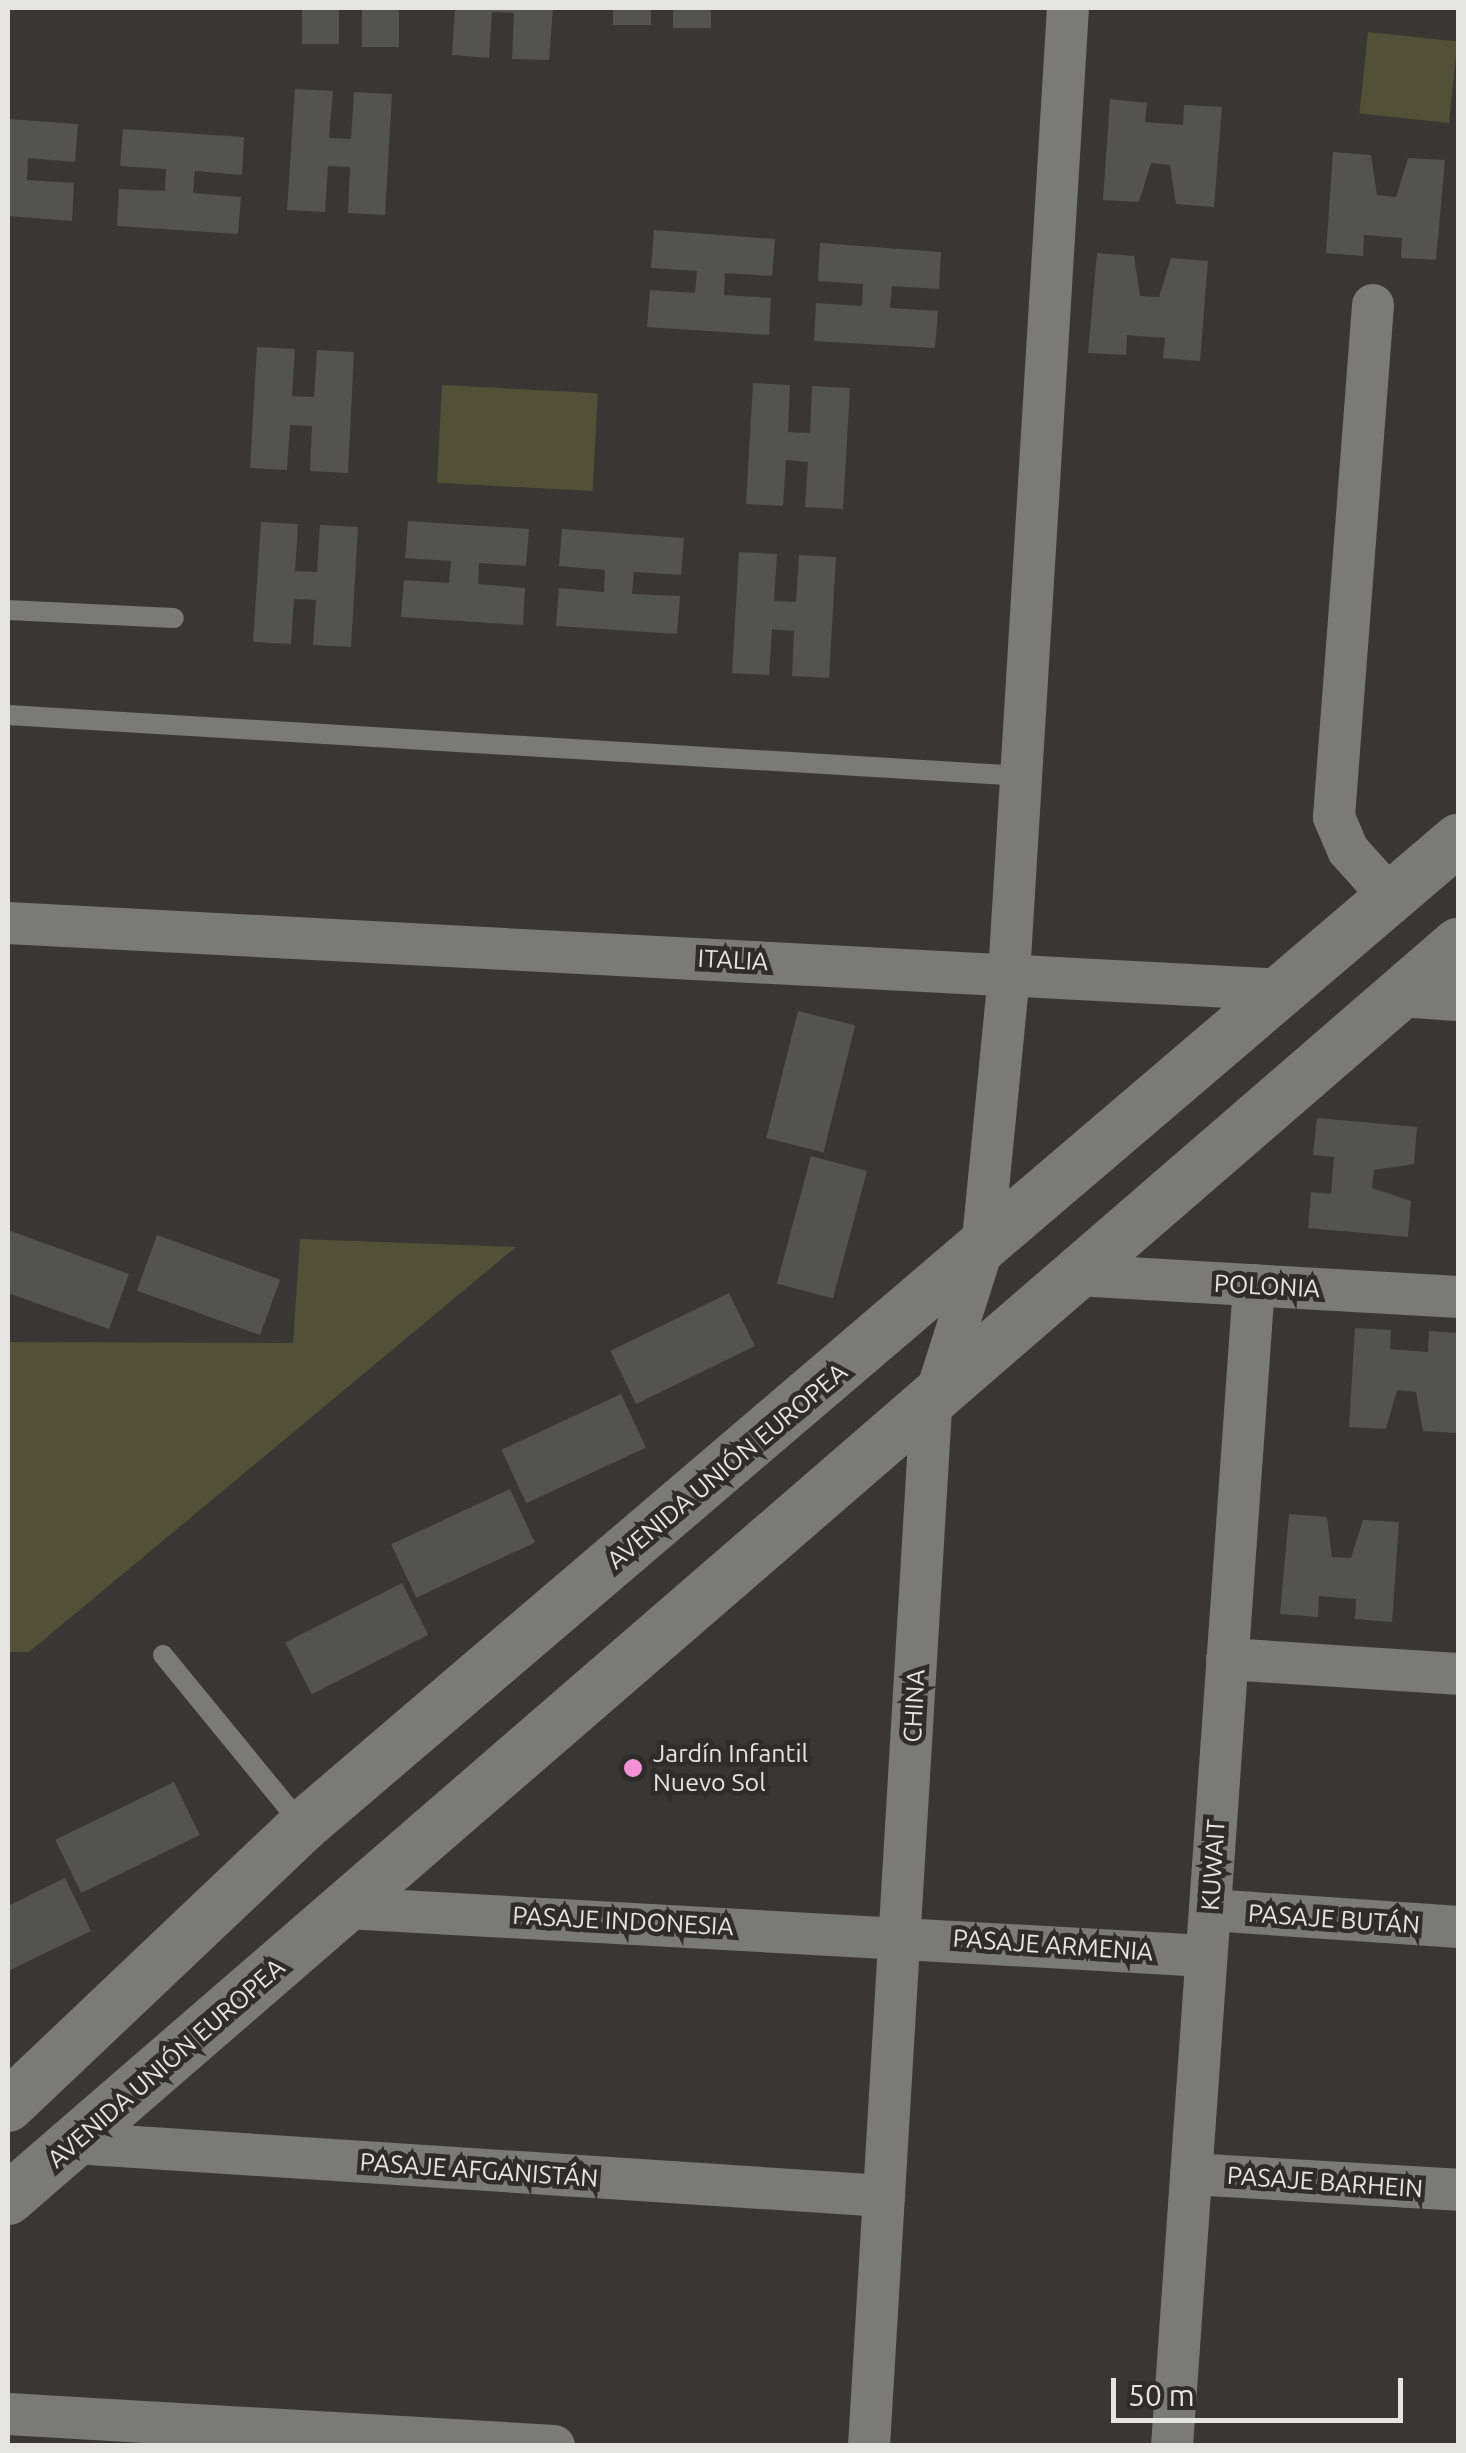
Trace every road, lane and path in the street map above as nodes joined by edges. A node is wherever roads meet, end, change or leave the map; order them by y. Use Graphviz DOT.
graph roads {
  1 [pos="1068,8"];
  2 [pos="1372,305"];
  3 [pos="8,610"];
  4 [pos="174,618"];
  5 [pos="8,716"];
  6 [pos="1022,776"];
  7 [pos="1458,840"];
  8 [pos="1392,898"];
  9 [pos="8,923"];
  10 [pos="1458,944"];
  11 [pos="1009,974"];
  12 [pos="1288,990"];
  13 [pos="1398,996"];
  14 [pos="1458,1000"];
  15 [pos="982,1250"];
  16 [pos="1076,1274"];
  17 [pos="1254,1285"];
  18 [pos="1458,1298"];
  19 [pos="931,1410"];
  20 [pos="162,1655"];
  21 [pos="1227,1659"];
  22 [pos="1458,1674"];
  23 [pos="303,1826"];
  24 [pos="346,1908"];
  25 [pos="1210,1910"];
  26 [pos="1458,1927"];
  27 [pos="900,1934"];
  28 [pos="1206,1956"];
  29 [pos="8,2106"];
  30 [pos="74,2144"];
  31 [pos="1191,2174"];
  32 [pos="1458,2190"];
  33 [pos="884,2196"];
  34 [pos="8,2199"];
  35 [pos="8,2414"];
  36 [pos="330,2439"];
  37 [pos="554,2446"];
  38 [pos="868,2446"];
  39 [pos="1172,2446"];
  1 -- 6 [label="street, CHINA"];
  2 -- 8 [label="street"];
  3 -- 4 [label="lane"];
  5 -- 6 [label="lane"];
  6 -- 11 [label="street, CHINA"];
  7 -- 8 [label="street, AVENIDA UNIÓN EUROPEA"];
  8 -- 12 [label="street, AVENIDA UNIÓN EUROPEA"];
  9 -- 11 [label="street, ITALIA"];
  10 -- 13 [label="street, AVENIDA UNIÓN EUROPEA"];
  11 -- 12 [label="street, ITALIA"];
  11 -- 15 [label="street, CHINA"];
  12 -- 13 [label="street, ITALIA"];
  12 -- 15 [label="street, AVENIDA UNIÓN EUROPEA"];
  13 -- 14 [label="street, ITALIA"];
  13 -- 16 [label="street, AVENIDA UNIÓN EUROPEA"];
  15 -- 19 [label="street, CHINA"];
  15 -- 23 [label="street, AVENIDA UNIÓN EUROPEA"];
  16 -- 17 [label="street, POLONIA"];
  16 -- 19 [label="street, AVENIDA UNIÓN EUROPEA"];
  17 -- 18 [label="street, POLONIA"];
  17 -- 21 [label="street, KUWAIT"];
  19 -- 24 [label="street, AVENIDA UNIÓN EUROPEA"];
  19 -- 27 [label="street, CHINA"];
  20 -- 23 [label="lane"];
  21 -- 22 [label="street"];
  21 -- 25 [label="street, KUWAIT"];
  23 -- 29 [label="street, AVENIDA UNIÓN EUROPEA"];
  24 -- 27 [label="street, PASAJE INDONESIA"];
  24 -- 30 [label="street, AVENIDA UNIÓN EUROPEA"];
  25 -- 26 [label="street, PASAJE BUTÁN"];
  25 -- 28 [label="street, KUWAIT"];
  27 -- 28 [label="street, PASAJE ARMENIA"];
  27 -- 33 [label="street, CHINA"];
  28 -- 31 [label="street, KUWAIT"];
  30 -- 33 [label="street, PASAJE AFGANISTÁN"];
  30 -- 34 [label="street, AVENIDA UNIÓN EUROPEA"];
  31 -- 32 [label="street, PASAJE BARHEIN"];
  31 -- 39 [label="street, KUWAIT"];
  33 -- 38 [label="street, CHINA"];
  35 -- 36 [label="street"];
  36 -- 37 [label="street"];
}
